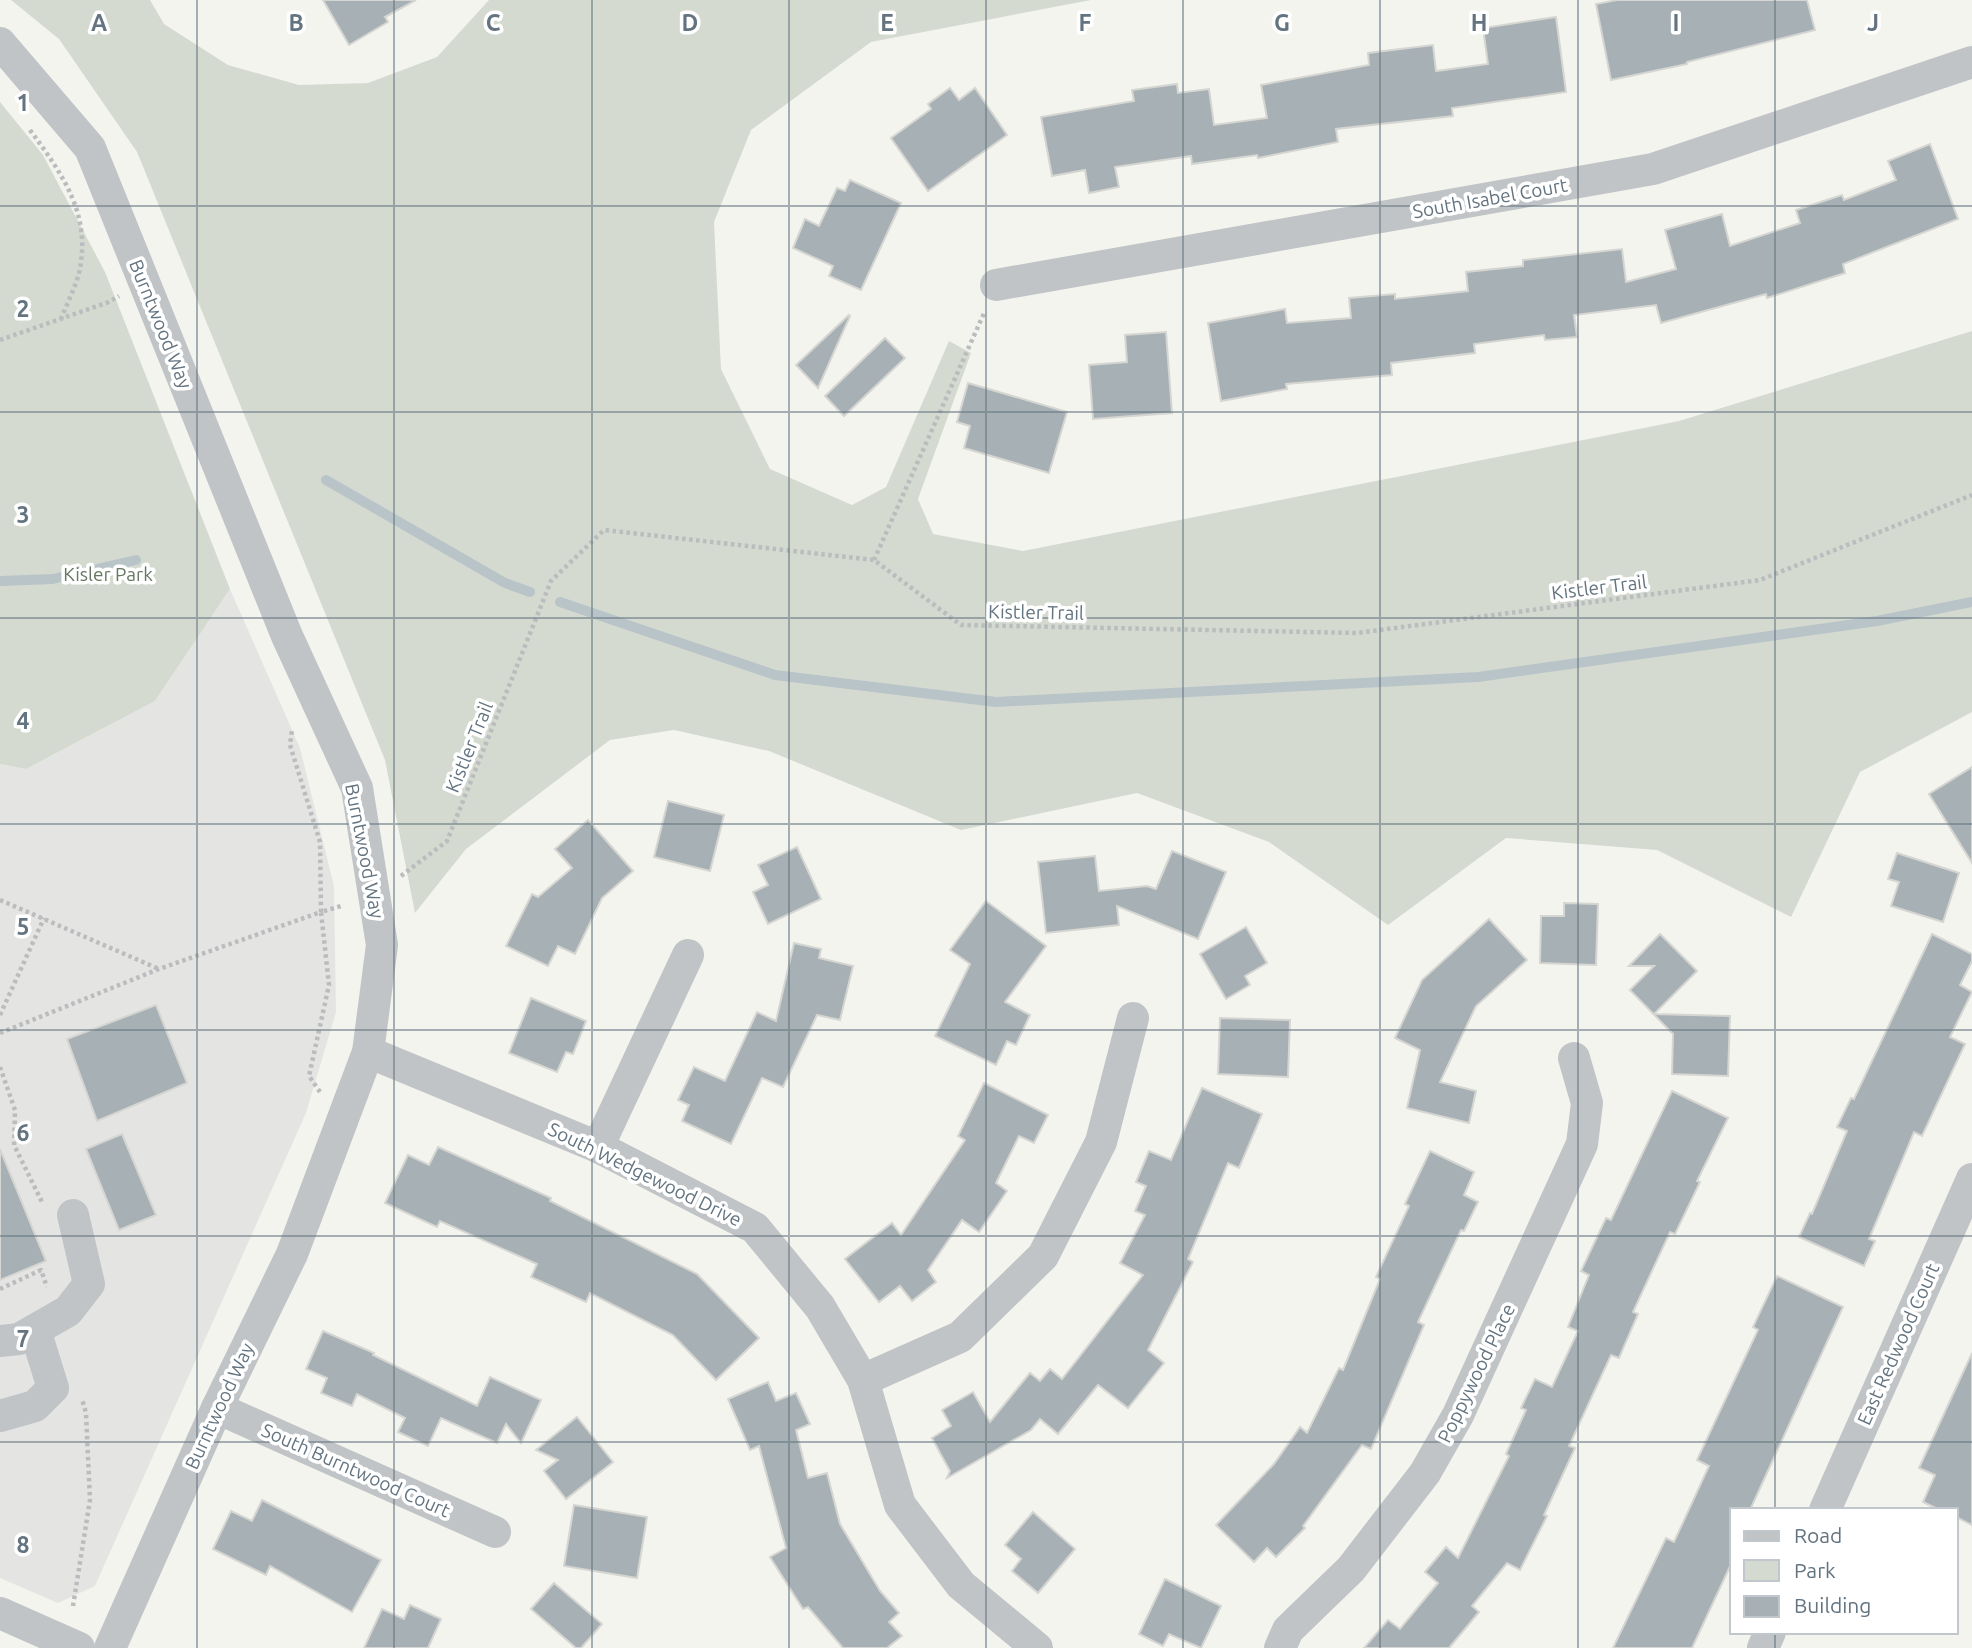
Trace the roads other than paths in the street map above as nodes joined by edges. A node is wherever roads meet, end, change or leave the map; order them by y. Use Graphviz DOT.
graph roads {
  1 [pos="0,43"];
  2 [pos="1972,62"];
  3 [pos="996,285"];
  4 [pos="688,955"];
  5 [pos="1133,1018"];
  6 [pos="368,1052"];
  7 [pos="1574,1058"];
  8 [pos="598,1147"];
  9 [pos="1972,1179"];
  10 [pos="73,1215"];
  11 [pos="35,1329"];
  12 [pos="0,1341"];
  13 [pos="863,1380"];
  14 [pos="217,1408"];
  15 [pos="0,1416"];
  16 [pos="1826,1508"];
  17 [pos="495,1532"];
  18 [pos="0,1613"];
  19 [pos="79,1648"];
  20 [pos="110,1648"];
  21 [pos="1037,1648"];
  22 [pos="1280,1648"];
  1 -- 6 [label="street, Burntwood Way"];
  2 -- 3 [label="street, South Isabel Court"];
  4 -- 8 [label="street"];
  5 -- 13 [label="street"];
  6 -- 8 [label="street, South Wedgewood Drive"];
  6 -- 14 [label="street, Burntwood Way"];
  7 -- 22 [label="street, Poppywood Place"];
  8 -- 13 [label="street, South Wedgewood Drive"];
  9 -- 16 [label="street, East Redwood Court"];
  10 -- 11 [label="street"];
  11 -- 12 [label="street"];
  11 -- 15 [label="street"];
  13 -- 21 [label="street, South Wedgewood Drive"];
  14 -- 17 [label="street, South Burntwood Court"];
  14 -- 20 [label="street, Burntwood Way"];
  18 -- 19 [label="street"];
}
